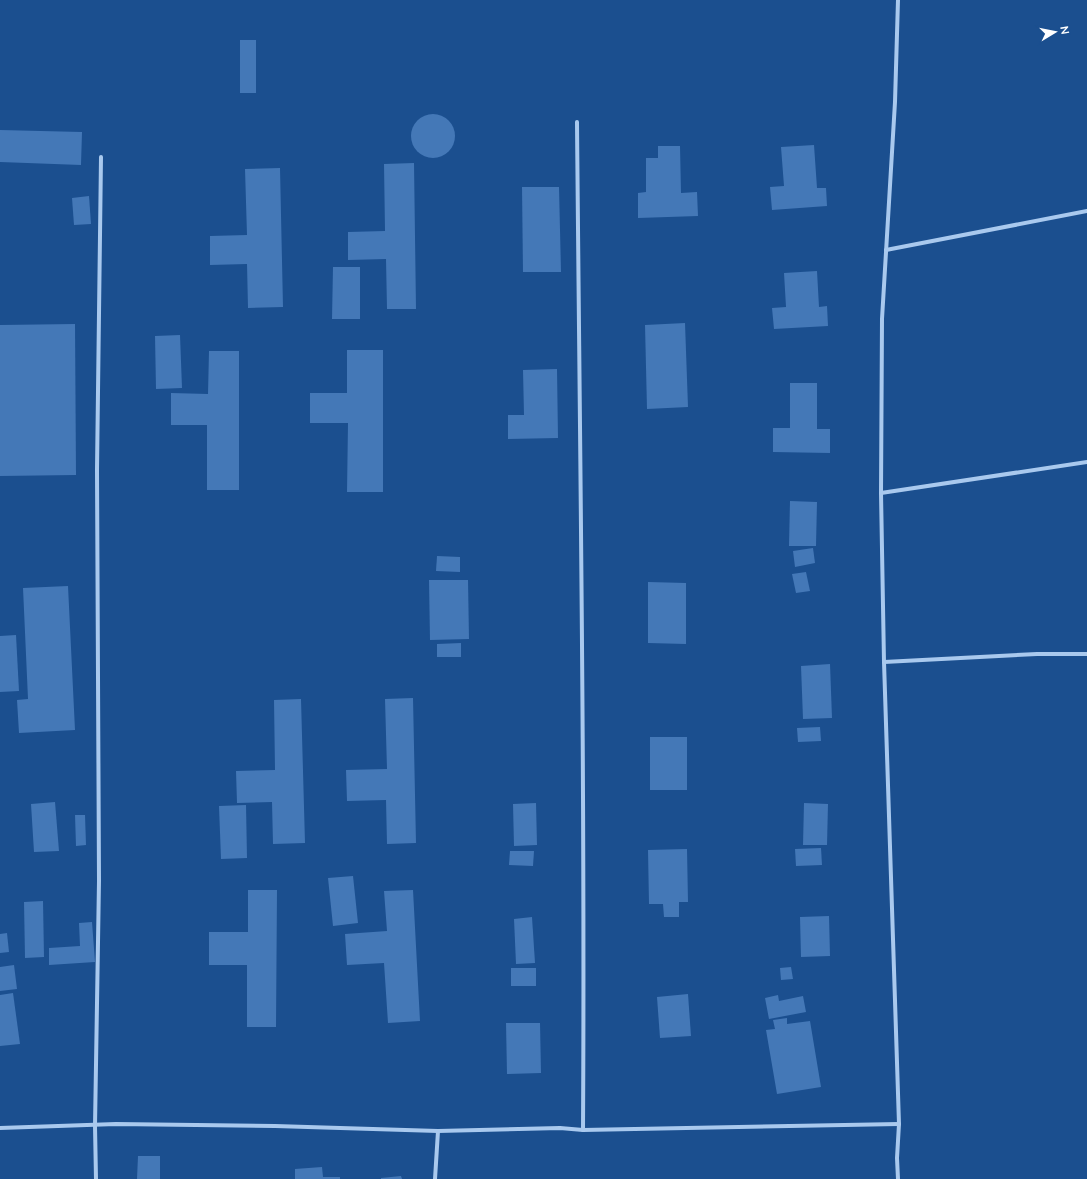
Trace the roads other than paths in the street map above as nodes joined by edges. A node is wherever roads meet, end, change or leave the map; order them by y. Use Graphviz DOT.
graph roads {
  1 [pos="898,0"];
  2 [pos="577,122"];
  3 [pos="102,157"];
  4 [pos="1087,211"];
  5 [pos="886,250"];
  6 [pos="1087,462"];
  7 [pos="881,493"];
  8 [pos="1087,654"];
  9 [pos="884,662"];
  10 [pos="899,1124"];
  11 [pos="95,1126"];
  12 [pos="0,1128"];
  13 [pos="583,1130"];
  14 [pos="438,1131"];
  15 [pos="96,1179"];
  16 [pos="435,1179"];
  17 [pos="898,1179"];
  1 -- 5 [label="street"];
  2 -- 13 [label="street"];
  3 -- 11 [label="street"];
  4 -- 5 [label="street"];
  5 -- 7 [label="street"];
  6 -- 7 [label="street"];
  7 -- 9 [label="street"];
  8 -- 9 [label="street"];
  9 -- 10 [label="street"];
  10 -- 13 [label="street"];
  10 -- 17 [label="street"];
  11 -- 12 [label="street"];
  11 -- 14 [label="street"];
  11 -- 15 [label="street"];
  13 -- 14 [label="street"];
  14 -- 16 [label="street"];
}
